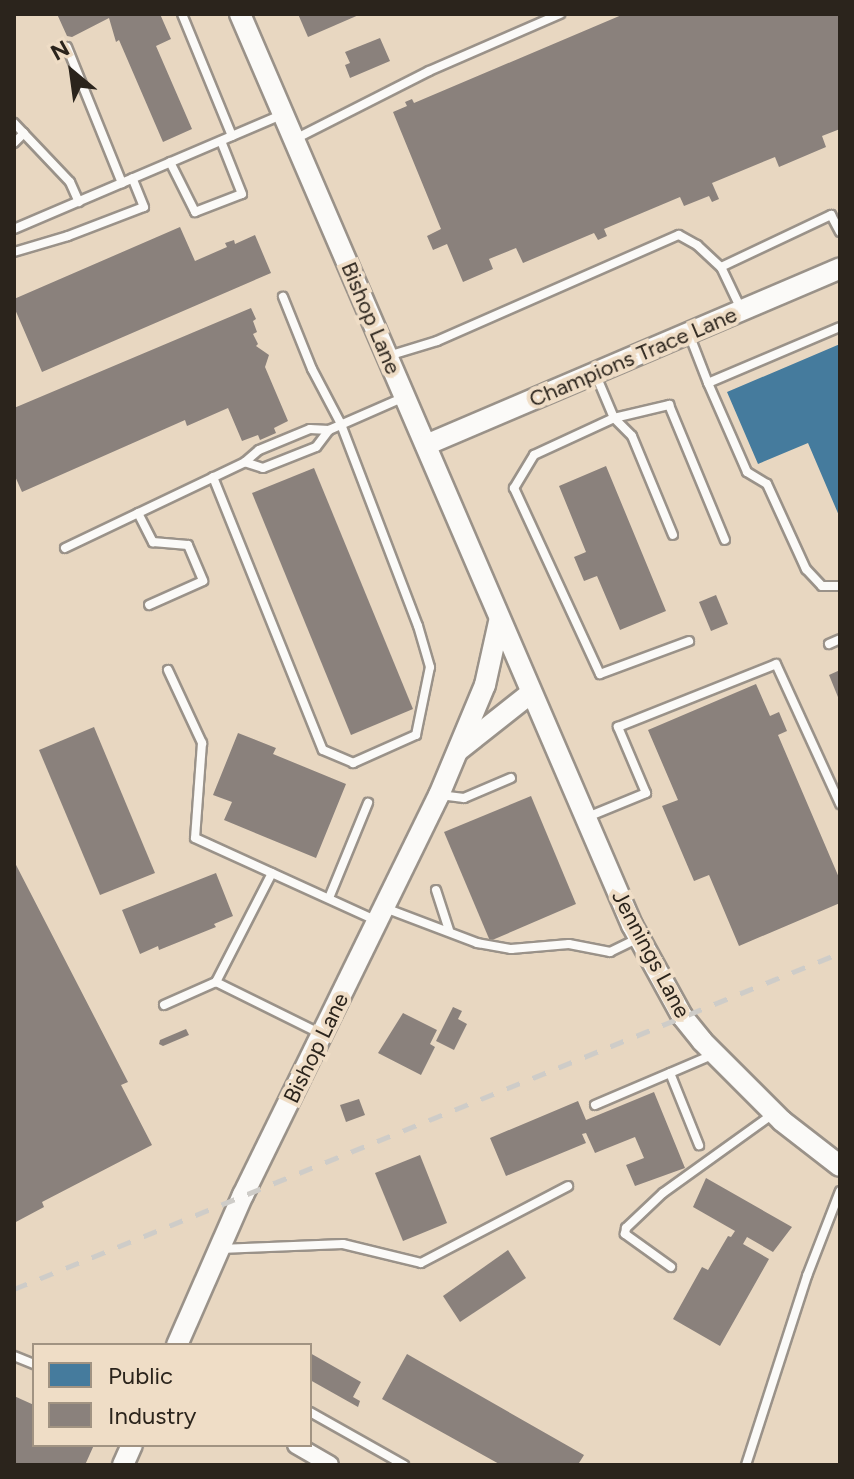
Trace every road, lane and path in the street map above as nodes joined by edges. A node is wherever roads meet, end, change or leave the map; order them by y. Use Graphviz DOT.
graph roads {
  1 [pos="182,14"];
  2 [pos="240,14"];
  3 [pos="560,14"];
  4 [pos="67,47"];
  5 [pos="284,114"];
  6 [pos="14,123"];
  7 [pos="24,133"];
  8 [pos="232,136"];
  9 [pos="295,139"];
  10 [pos="221,141"];
  11 [pos="14,143"];
  12 [pos="170,162"];
  13 [pos="132,178"];
  14 [pos="122,183"];
  15 [pos="79,202"];
  16 [pos="836,213"];
  17 [pos="14,229"];
  18 [pos="840,232"];
  19 [pos="14,252"];
  20 [pos="721,267"];
  21 [pos="840,268"];
  22 [pos="283,297"];
  23 [pos="742,310"];
  24 [pos="840,327"];
  25 [pos="689,333"];
  26 [pos="388,357"];
  27 [pos="595,373"];
  28 [pos="708,383"];
  29 [pos="405,396"];
  30 [pos="614,418"];
  31 [pos="341,424"];
  32 [pos="329,430"];
  33 [pos="426,445"];
  34 [pos="245,462"];
  35 [pos="213,477"];
  36 [pos="138,513"];
  37 [pos="673,535"];
  38 [pos="725,540"];
  39 [pos="65,548"];
  40 [pos="840,586"];
  41 [pos="149,605"];
  42 [pos="499,622"];
  43 [pos="840,639"];
  44 [pos="689,641"];
  45 [pos="829,644"];
  46 [pos="168,670"];
  47 [pos="531,693"];
  48 [pos="456,752"];
  49 [pos="511,778"];
  50 [pos="439,795"];
  51 [pos="368,803"];
  52 [pos="840,804"];
  53 [pos="584,819"];
  54 [pos="272,873"];
  55 [pos="436,890"];
  56 [pos="329,898"];
  57 [pos="381,914"];
  58 [pos="449,930"];
  59 [pos="639,938"];
  60 [pos="216,982"];
  61 [pos="164,1005"];
  62 [pos="322,1034"];
  63 [pos="715,1054"];
  64 [pos="670,1073"];
  65 [pos="595,1105"];
  66 [pos="774,1114"];
  67 [pos="699,1145"];
  68 [pos="840,1166"];
  69 [pos="568,1186"];
  70 [pos="840,1191"];
  71 [pos="220,1249"];
  72 [pos="671,1267"];
  73 [pos="183,1343"];
  74 [pos="312,1413"];
  75 [pos="299,1447"];
  76 [pos="330,1465"];
  77 [pos="404,1465"];
  78 [pos="746,1465"];
  1 -- 8 [label="lane"];
  2 -- 5 [label="street, Bishop Lane"];
  3 -- 9 [label="lane"];
  4 -- 14 [label="lane"];
  5 -- 8 [label="lane"];
  5 -- 9 [label="street, Bishop Lane"];
  6 -- 7 [label="lane"];
  7 -- 11 [label="lane"];
  7 -- 15 [label="lane"];
  8 -- 10 [label="lane"];
  9 -- 26 [label="street, Bishop Lane"];
  10 -- 12 [label="lane"];
  10 -- 12 [label="lane"];
  12 -- 13 [label="lane"];
  13 -- 14 [label="lane"];
  13 -- 19 [label="lane"];
  14 -- 15 [label="lane"];
  15 -- 17 [label="lane"];
  16 -- 18 [label="lane"];
  16 -- 20 [label="lane"];
  20 -- 23 [label="lane"];
  20 -- 26 [label="lane"];
  21 -- 23 [label="street, Champions Trace Lane"];
  22 -- 31 [label="lane"];
  23 -- 25 [label="street, Champions Trace Lane"];
  24 -- 28 [label="lane"];
  25 -- 27 [label="street, Champions Trace Lane"];
  25 -- 28 [label="lane"];
  26 -- 29 [label="street, Bishop Lane"];
  27 -- 30 [label="lane"];
  27 -- 33 [label="street, Champions Trace Lane"];
  28 -- 40 [label="lane"];
  29 -- 31 [label="lane"];
  29 -- 33 [label="street, Bishop Lane"];
  30 -- 37 [label="lane"];
  30 -- 38 [label="lane"];
  30 -- 44 [label="lane"];
  31 -- 32 [label="lane"];
  31 -- 35 [label="lane"];
  32 -- 34 [label="lane"];
  32 -- 34 [label="lane"];
  33 -- 42 [label="street, Bishop Lane"];
  34 -- 35 [label="lane"];
  35 -- 36 [label="lane"];
  36 -- 39 [label="lane"];
  36 -- 41 [label="lane"];
  42 -- 47 [label="street, Bishop Lane"];
  42 -- 48 [label="street, Bishop Lane"];
  43 -- 45 [label="lane"];
  46 -- 54 [label="lane"];
  47 -- 48 [label="street"];
  47 -- 53 [label="street, Jennings Lane"];
  48 -- 50 [label="street, Bishop Lane"];
  49 -- 50 [label="lane"];
  50 -- 57 [label="street, Bishop Lane"];
  51 -- 56 [label="lane"];
  52 -- 53 [label="lane"];
  53 -- 59 [label="street, Jennings Lane"];
  54 -- 56 [label="lane"];
  54 -- 60 [label="lane"];
  55 -- 58 [label="lane"];
  56 -- 57 [label="lane"];
  57 -- 58 [label="lane"];
  57 -- 62 [label="street, Bishop Lane"];
  58 -- 59 [label="lane"];
  59 -- 63 [label="street, Jennings Lane"];
  60 -- 61 [label="lane"];
  60 -- 62 [label="lane"];
  62 -- 71 [label="street, Bishop Lane"];
  63 -- 64 [label="lane"];
  63 -- 66 [label="street, Jennings Lane"];
  64 -- 65 [label="lane"];
  64 -- 67 [label="lane"];
  66 -- 68 [label="street, Jennings Lane"];
  66 -- 72 [label="lane"];
  69 -- 71 [label="lane"];
  70 -- 78 [label="lane"];
  71 -- 73 [label="street, Bishop Lane"];
  74 -- 77 [label="lane"];
  75 -- 76 [label="street"];
}
